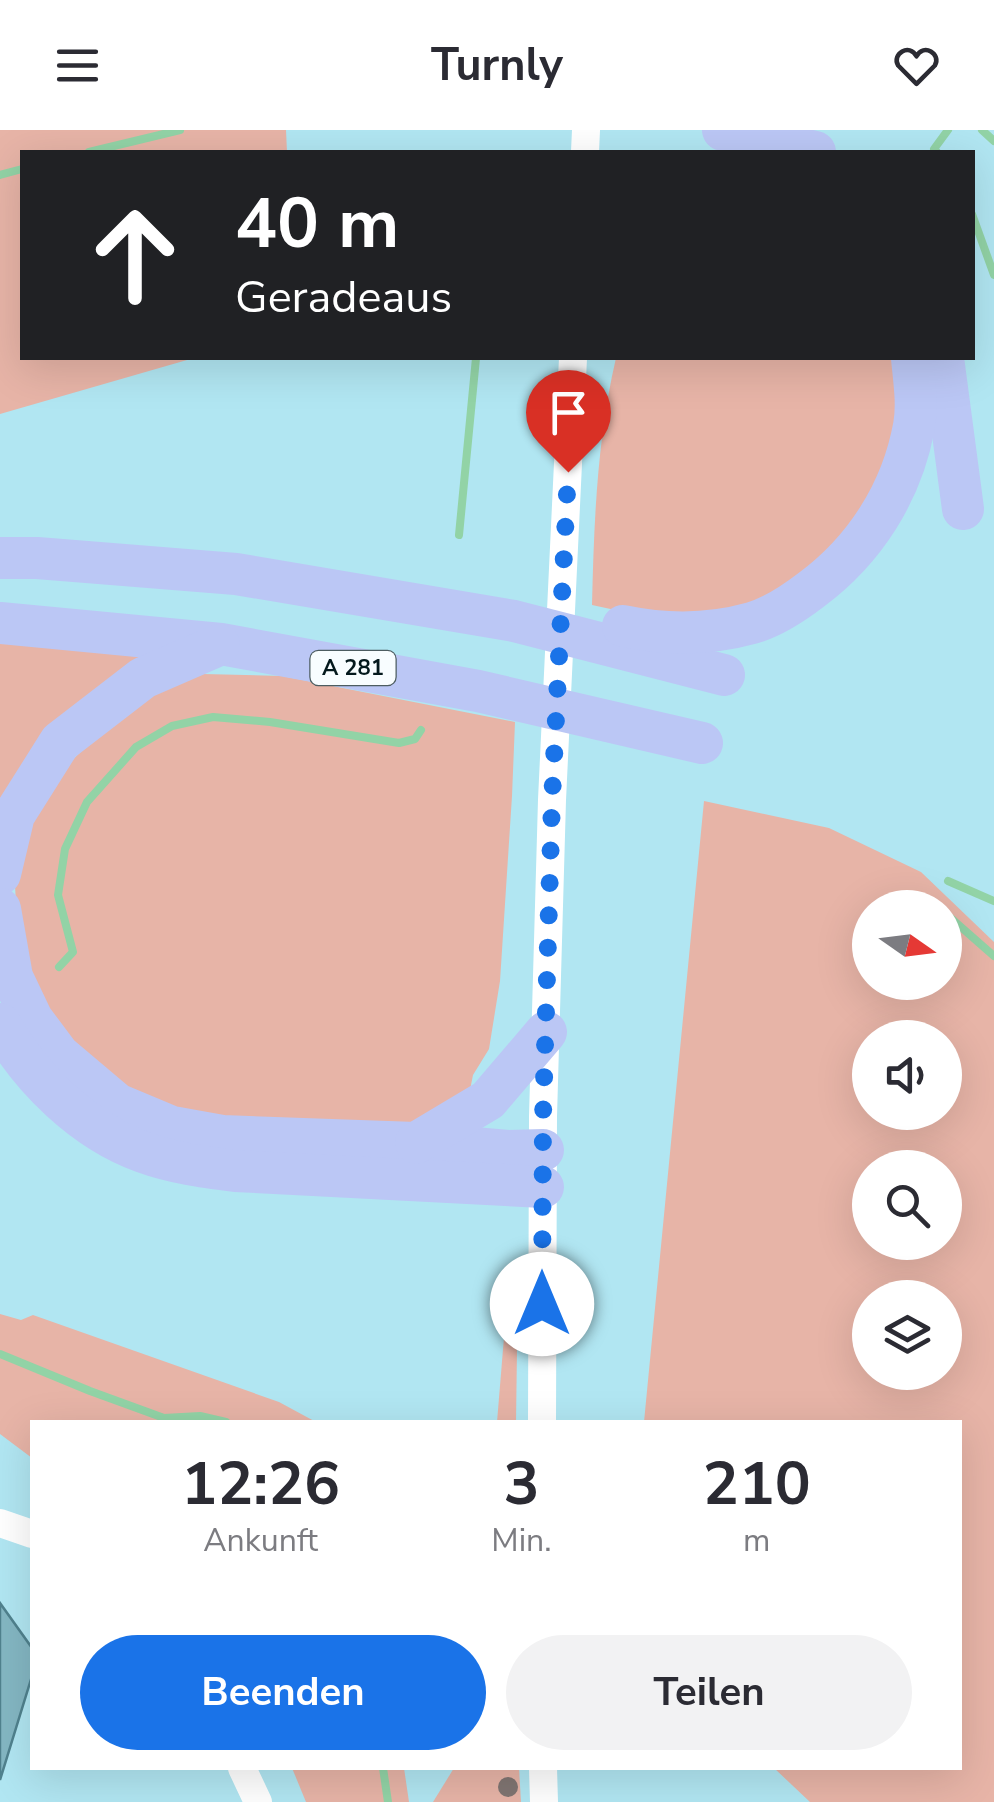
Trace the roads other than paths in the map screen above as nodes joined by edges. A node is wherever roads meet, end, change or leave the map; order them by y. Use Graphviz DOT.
graph roads {
  1 [pos="723,130"];
  2 [pos="807,150"];
  3 [pos="573,360"];
  4 [pos="912,360"];
  5 [pos="943,360"];
  6 [pos="963,509"];
  7 [pos="0,558"];
  8 [pos="451,610"];
  9 [pos="0,622"];
  10 [pos="220,644"];
  11 [pos="724,675"];
  12 [pos="702,743"];
  13 [pos="0,874"];
  14 [pos="0,909"];
  15 [pos="0,1024"];
  16 [pos="546,1032"];
  17 [pos="416,1143"];
  18 [pos="543,1169"];
  19 [pos="542,1420"];
  20 [pos="0,1523"];
  21 [pos="30,1533"];
  22 [pos="243,1770"];
  23 [pos="543,1770"];
  24 [pos="258,1802"];
  25 [pos="544,1802"];
  1 -- 2 [label="highway"];
  3 -- 16 [label="street"];
  4 -- 8 [label="highway"];
  5 -- 6 [label="highway"];
  7 -- 8 [label="highway"];
  8 -- 11 [label="highway"];
  9 -- 10 [label="highway, A 281"];
  10 -- 12 [label="highway, A 281"];
  10 -- 13 [label="highway"];
  14 -- 17 [label="highway"];
  15 -- 18 [label="highway"];
  16 -- 17 [label="highway"];
  16 -- 18 [label="street"];
  17 -- 18 [label="highway"];
  18 -- 19 [label="street"];
  20 -- 21 [label="street"];
  22 -- 24 [label="street"];
  23 -- 25 [label="street"];
}
